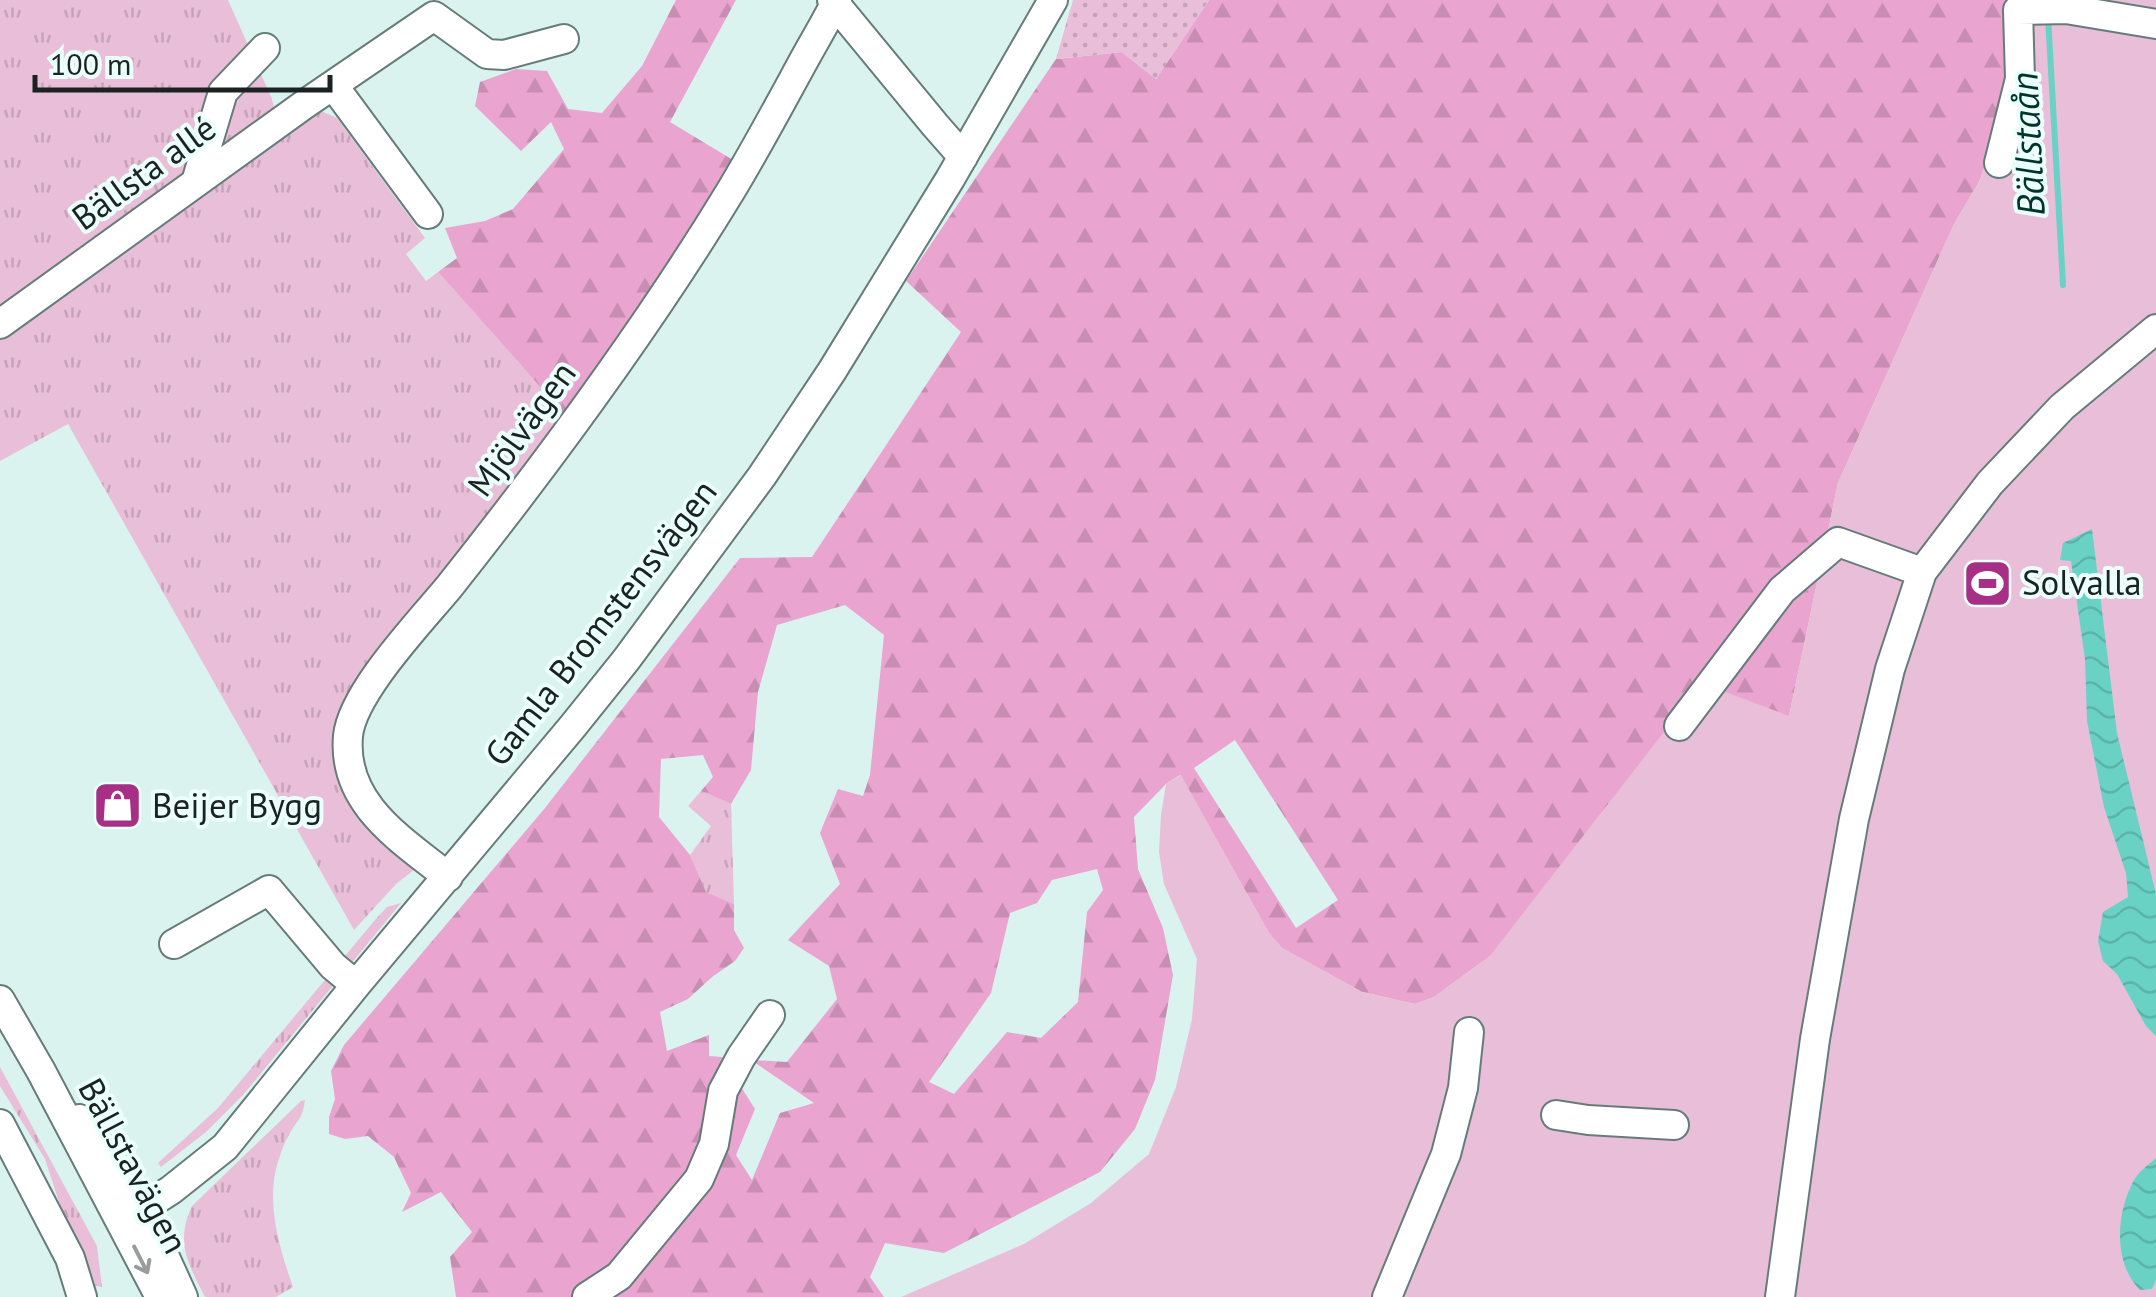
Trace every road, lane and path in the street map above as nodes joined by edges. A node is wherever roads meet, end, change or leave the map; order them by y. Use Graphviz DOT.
graph roads {
  1 [pos="1052,0"];
  2 [pos="835,1"];
  3 [pos="2066,4"];
  4 [pos="2156,24"];
  5 [pos="564,39"];
  6 [pos="265,48"];
  7 [pos="333,85"];
  8 [pos="963,157"];
  9 [pos="1999,164"];
  10 [pos="196,182"];
  11 [pos="428,214"];
  12 [pos="0,324"];
  13 [pos="2156,328"];
  14 [pos="1922,572"];
  15 [pos="1679,726"];
  16 [pos="448,877"];
  17 [pos="174,944"];
  18 [pos="356,985"];
  19 [pos="0,1000"];
  20 [pos="770,1015"];
  21 [pos="1469,1032"];
  22 [pos="1556,1115"];
  23 [pos="0,1124"];
  24 [pos="1674,1124"];
  25 [pos="132,1216"];
  26 [pos="82,1297"];
  27 [pos="160,1297"];
  28 [pos="183,1297"];
  29 [pos="586,1297"];
  30 [pos="1387,1297"];
  31 [pos="1780,1297"];
  1 -- 8 [label="street, Gamla Bromstensvägen"];
  2 -- 8 [label="street"];
  2 -- 16 [label="street, Mjölvägen"];
  3 -- 4 [label="street"];
  3 -- 9 [label="street"];
  5 -- 7 [label="street, Bällsta allé"];
  6 -- 10 [label="street"];
  7 -- 10 [label="street, Bällsta allé"];
  7 -- 11 [label="street"];
  8 -- 16 [label="street, Gamla Bromstensvägen"];
  10 -- 12 [label="street, Bällsta allé"];
  13 -- 14 [label="street"];
  14 -- 15 [label="street"];
  14 -- 31 [label="street"];
  16 -- 18 [label="street, Gamla Bromstensvägen"];
  17 -- 18 [label="street"];
  18 -- 25 [label="street, Gamla Bromstensvägen"];
  19 -- 25 [label="street, Bällstavägen"];
  20 -- 29 [label="street"];
  21 -- 30 [label="street"];
  22 -- 24 [label="street"];
  23 -- 26 [label="street"];
  25 -- 27 [label="street, Bällstavägen, one-way"];
  25 -- 28 [label="street, Bällstavägen"];
}
